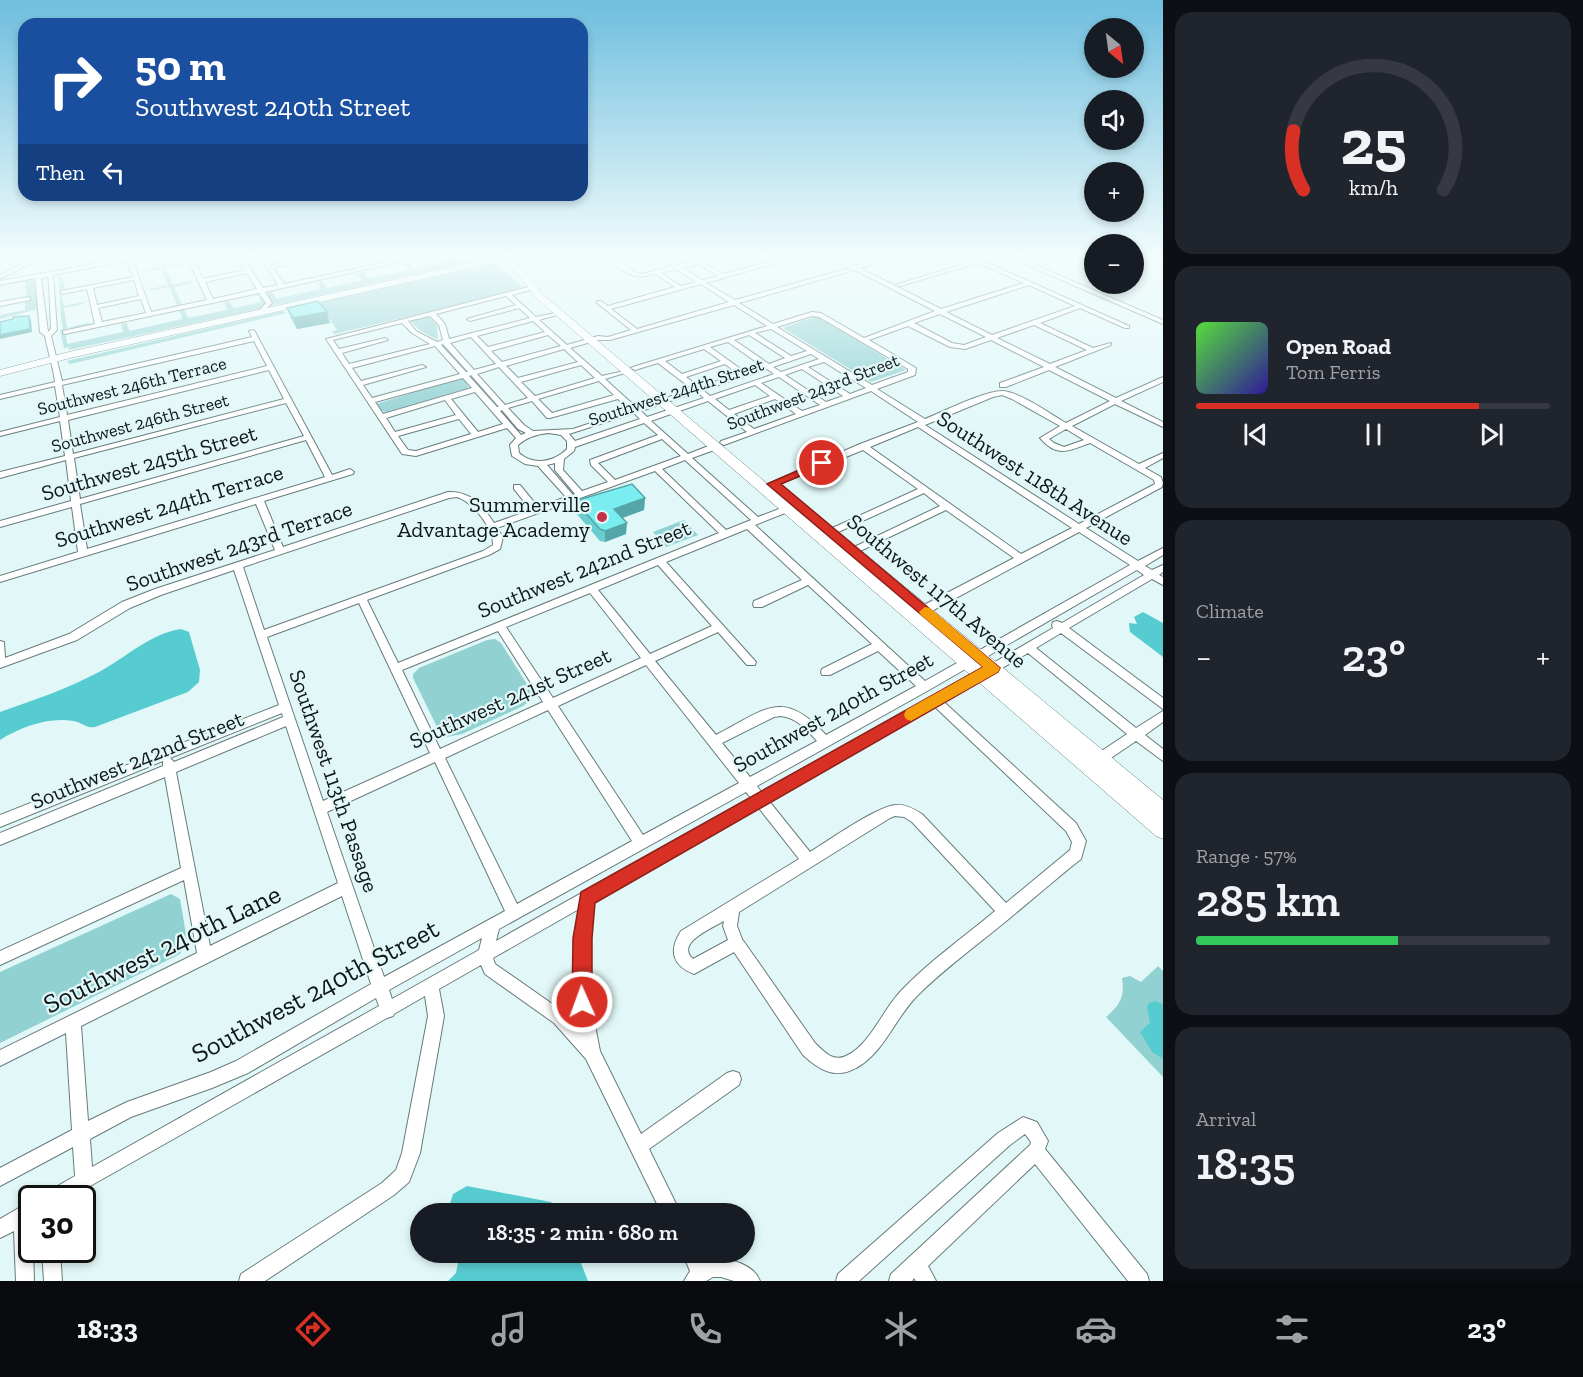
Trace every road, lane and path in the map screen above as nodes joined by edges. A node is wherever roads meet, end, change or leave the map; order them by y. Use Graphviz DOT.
graph roads {
  1 [pos="40,315"];
  2 [pos="52,315"];
  3 [pos="97,315"];
  4 [pos="145,315"];
  5 [pos="249,315"];
  6 [pos="424,315"];
  7 [pos="433,315"];
  8 [pos="466,315"];
  9 [pos="486,315"];
  10 [pos="529,315"];
  11 [pos="551,315"];
  12 [pos="565,315"];
  13 [pos="615,315"];
  14 [pos="686,315"];
  15 [pos="753,315"];
  16 [pos="809,315"];
  17 [pos="819,315"];
  18 [pos="934,315"];
  19 [pos="951,315"];
  20 [pos="1057,315"];
  21 [pos="1100,315"];
  22 [pos="1146,315"];
  23 [pos="470,319"];
  24 [pos="534,319"];
  25 [pos="403,320"];
  26 [pos="1163,322"];
  27 [pos="1035,323"];
  28 [pos="910,324"];
  29 [pos="99,325"];
  30 [pos="375,326"];
  31 [pos="772,326"];
  32 [pos="1127,327"];
  33 [pos="633,328"];
  34 [pos="65,332"];
  35 [pos="549,333"];
  36 [pos="750,333"];
  37 [pos="48,335"];
  38 [pos="474,335"];
  39 [pos="995,337"];
  40 [pos="594,339"];
  41 [pos="728,339"];
  42 [pos="385,340"];
  43 [pos="864,340"];
  44 [pos="441,343"];
  45 [pos="1109,344"];
  46 [pos="565,347"];
  47 [pos="705,347"];
  48 [pos="486,350"];
  49 [pos="813,351"];
  50 [pos="1093,351"];
  51 [pos="337,352"];
  52 [pos="407,352"];
  53 [pos="53,359"];
  54 [pos="791,359"];
  55 [pos="825,359"];
  56 [pos="660,361"];
  57 [pos="726,362"];
  58 [pos="582,363"];
  59 [pos="501,365"];
  60 [pos="802,366"];
  61 [pos="1052,366"];
  62 [pos="271,367"];
  63 [pos="347,367"];
  64 [pos="422,367"];
  65 [pos="769,367"];
  66 [pos="0,368"];
  67 [pos="630,370"];
  68 [pos="0,373"];
  69 [pos="779,374"];
  70 [pos="466,375"];
  71 [pos="745,375"];
  72 [pos="680,376"];
  73 [pos="600,379"];
  74 [pos="1163,379"];
  75 [pos="516,381"];
  76 [pos="755,382"];
  77 [pos="434,383"];
  78 [pos="58,384"];
  79 [pos="358,384"];
  80 [pos="871,388"];
  81 [pos="476,389"];
  82 [pos="1002,389"];
  83 [pos="698,390"];
  84 [pos="619,396"];
  85 [pos="776,396"];
  86 [pos="848,396"];
  87 [pos="0,398"];
  88 [pos="447,398"];
  89 [pos="533,399"];
  90 [pos="710,399"];
  91 [pos="288,400"];
  92 [pos="1118,400"];
  93 [pos="370,401"];
  94 [pos="825,405"];
  95 [pos="672,406"];
  96 [pos="499,409"];
  97 [pos="636,411"];
  98 [pos="728,413"];
  99 [pos="801,414"];
  100 [pos="461,416"];
  101 [pos="380,417"];
  102 [pos="63,418"];
  103 [pos="645,419"];
  104 [pos="1163,420"];
  105 [pos="922,422"];
  106 [pos="508,425"];
  107 [pos="1163,425"];
  108 [pos="1066,426"];
  109 [pos="753,432"];
  110 [pos="532,433"];
  111 [pos="560,433"];
  112 [pos="0,434"];
  113 [pos="393,435"];
  114 [pos="476,435"];
  115 [pos="663,436"];
  116 [pos="308,437"];
  117 [pos="520,438"];
  118 [pos="1092,440"];
  119 [pos="572,445"];
  120 [pos="719,445"];
  121 [pos="863,446"];
  122 [pos="1163,455"];
  123 [pos="686,457"];
  124 [pos="69,458"];
  125 [pos="560,459"];
  126 [pos="540,463"];
  127 [pos="1140,467"];
  128 [pos="656,468"];
  129 [pos="350,472"];
  130 [pos="0,476"];
  131 [pos="330,478"];
  132 [pos="613,483"];
  133 [pos="768,486"];
  134 [pos="517,487"];
  135 [pos="924,490"];
  136 [pos="580,494"];
  137 [pos="570,498"];
  138 [pos="259,500"];
  139 [pos="75,503"];
  140 [pos="947,506"];
  141 [pos="788,509"];
  142 [pos="536,510"];
  143 [pos="753,523"];
  144 [pos="0,524"];
  145 [pos="1082,526"];
  146 [pos="491,527"];
  147 [pos="831,532"];
  148 [pos="725,534"];
  149 [pos="280,551"];
  150 [pos="853,551"];
  151 [pos="1163,551"];
  152 [pos="83,553"];
  153 [pos="1021,559"];
  154 [pos="660,562"];
  155 [pos="1141,564"];
  156 [pos="237,565"];
  157 [pos="1159,572"];
  158 [pos="0,579"];
  159 [pos="810,580"];
  160 [pos="1163,582"];
  161 [pos="592,589"];
  162 [pos="362,599"];
  163 [pos="758,604"];
  164 [pos="924,610"];
  165 [pos="1047,617"];
  166 [pos="500,626"];
  167 [pos="718,627"];
  168 [pos="1061,627"];
  169 [pos="261,635"];
  170 [pos="0,645"];
  171 [pos="879,645"];
  172 [pos="1029,648"];
  173 [pos="648,659"];
  174 [pos="973,659"];
  175 [pos="751,662"];
  176 [pos="0,664"];
  177 [pos="396,668"];
  178 [pos="826,672"];
  179 [pos="988,672"];
  180 [pos="925,687"];
  181 [pos="936,701"];
  182 [pos="552,703"];
  183 [pos="1163,704"];
  184 [pos="285,706"];
  185 [pos="1163,716"];
  186 [pos="289,720"];
  187 [pos="1137,734"];
  188 [pos="714,742"];
  189 [pos="825,742"];
  190 [pos="166,754"];
  191 [pos="437,754"];
  192 [pos="1163,756"];
  193 [pos="1101,758"];
  194 [pos="169,769"];
  195 [pos="748,784"];
  196 [pos="761,800"];
  197 [pos="320,809"];
  198 [pos="1163,810"];
  199 [pos="0,821"];
  200 [pos="1163,830"];
  201 [pos="0,839"];
  202 [pos="641,843"];
  203 [pos="808,861"];
  204 [pos="189,871"];
  205 [pos="585,874"];
  206 [pos="346,886"];
  207 [pos="592,896"];
  208 [pos="732,908"];
  209 [pos="1006,913"];
  210 [pos="514,914"];
  211 [pos="492,927"];
  212 [pos="736,943"];
  213 [pos="205,956"];
  214 [pos="485,956"];
  215 [pos="0,958"];
  216 [pos="380,987"];
  217 [pos="431,987"];
  218 [pos="582,1002"];
  219 [pos="388,1011"];
  220 [pos="559,1018"];
  221 [pos="73,1022"];
  222 [pos="592,1053"];
  223 [pos="0,1058"];
  224 [pos="733,1079"];
  225 [pos="81,1133"];
  226 [pos="638,1146"];
  227 [pos="1036,1151"];
  228 [pos="0,1177"];
  229 [pos="84,1181"];
  230 [pos="77,1185"];
  231 [pos="666,1203"];
  232 [pos="18,1218"];
  233 [pos="0,1229"];
  234 [pos="26,1263"];
  235 [pos="52,1263"];
  236 [pos="916,1264"];
  237 [pos="696,1276"];
  238 [pos="25,1281"];
  239 [pos="53,1281"];
  240 [pos="248,1281"];
  241 [pos="751,1281"];
  242 [pos="845,1281"];
  243 [pos="898,1281"];
  244 [pos="927,1281"];
  245 [pos="1140,1281"];
  1 -- 37 [label="street"];
  2 -- 37 [label="street"];
  3 -- 29 [label="street"];
  4 -- 29 [label="street"];
  5 -- 53 [label="street"];
  6 -- 25 [label="street"];
  7 -- 44 [label="street"];
  8 -- 23 [label="street"];
  9 -- 23 [label="street"];
  10 -- 24 [label="street"];
  11 -- 24 [label="street"];
  12 -- 40 [label="street, Southwest 117th Avenue"];
  13 -- 33 [label="street"];
  14 -- 33 [label="street"];
  15 -- 31 [label="street"];
  16 -- 31 [label="street"];
  17 -- 43 [label="street"];
  18 -- 28 [label="street"];
  19 -- 39 [label="street"];
  20 -- 27 [label="street"];
  21 -- 32 [label="street"];
  22 -- 26 [label="street"];
  23 -- 38 [label="street"];
  24 -- 35 [label="street"];
  24 -- 38 [label="street"];
  25 -- 30 [label="street"];
  25 -- 44 [label="street"];
  27 -- 39 [label="street"];
  27 -- 50 [label="street"];
  28 -- 39 [label="street"];
  28 -- 43 [label="street"];
  29 -- 34 [label="street"];
  30 -- 42 [label="street"];
  30 -- 51 [label="street"];
  31 -- 36 [label="street"];
  31 -- 49 [label="street"];
  33 -- 40 [label="street"];
  35 -- 46 [label="street"];
  35 -- 48 [label="street"];
  36 -- 41 [label="street"];
  36 -- 54 [label="street"];
  37 -- 53 [label="street"];
  38 -- 44 [label="street"];
  38 -- 48 [label="street"];
  39 -- 61 [label="street"];
  39 -- 61 [label="street"];
  40 -- 46 [label="street"];
  40 -- 67 [label="street, Southwest 117th Avenue"];
  41 -- 47 [label="street"];
  41 -- 65 [label="street"];
  42 -- 51 [label="street"];
  42 -- 52 [label="street"];
  43 -- 80 [label="street, Southwest 243rd Street"];
  44 -- 52 [label="street"];
  44 -- 70 [label="street"];
  45 -- 50 [label="street"];
  46 -- 58 [label="street"];
  46 -- 59 [label="street"];
  47 -- 56 [label="street"];
  47 -- 57 [label="street"];
  48 -- 59 [label="street"];
  49 -- 54 [label="street, Southwest 244th Street"];
  49 -- 55 [label="street"];
  50 -- 61 [label="street"];
  51 -- 63 [label="street"];
  52 -- 63 [label="street"];
  52 -- 64 [label="street"];
  53 -- 66 [label="street"];
  53 -- 68 [label="street"];
  53 -- 78 [label="street"];
  54 -- 65 [label="street, Southwest 244th Street"];
  55 -- 60 [label="street, Southwest 244th Street"];
  55 -- 80 [label="street"];
  56 -- 67 [label="street"];
  56 -- 72 [label="street"];
  57 -- 71 [label="street"];
  57 -- 72 [label="street"];
  58 -- 73 [label="street"];
  58 -- 75 [label="street"];
  59 -- 70 [label="street"];
  59 -- 75 [label="street"];
  60 -- 69 [label="street, Southwest 244th Street"];
  60 -- 86 [label="street"];
  61 -- 82 [label="street"];
  61 -- 92 [label="street"];
  62 -- 78 [label="street"];
  62 -- 91 [label="street"];
  62 -- 102 [label="street, Southwest 246th Terrace"];
  63 -- 79 [label="street"];
  64 -- 77 [label="street"];
  64 -- 79 [label="street"];
  65 -- 69 [label="street"];
  65 -- 71 [label="street, Southwest 244th Street"];
  67 -- 73 [label="street"];
  67 -- 95 [label="street, Southwest 117th Avenue"];
  69 -- 76 [label="street, Southwest 244th Street"];
  69 -- 94 [label="street"];
  70 -- 77 [label="street"];
  70 -- 81 [label="street"];
  70 -- 96 [label="street"];
  71 -- 83 [label="street, Southwest 244th Street"];
  72 -- 83 [label="street"];
  73 -- 84 [label="street"];
  73 -- 89 [label="street"];
  74 -- 92 [label="street"];
  75 -- 89 [label="street"];
  76 -- 85 [label="street"];
  76 -- 90 [label="street, Southwest 244th Street"];
  77 -- 93 [label="street"];
  78 -- 87 [label="street"];
  78 -- 102 [label="street"];
  79 -- 93 [label="street"];
  80 -- 86 [label="street, Southwest 243rd Street"];
  80 -- 105 [label="street, Southwest 118th Avenue"];
  81 -- 88 [label="street"];
  81 -- 96 [label="street"];
  82 -- 105 [label="street"];
  82 -- 108 [label="street"];
  83 -- 90 [label="street"];
  83 -- 95 [label="street, Southwest 244th Street"];
  84 -- 89 [label="street"];
  84 -- 97 [label="street"];
  85 -- 98 [label="street"];
  85 -- 99 [label="street"];
  86 -- 94 [label="street, Southwest 243rd Street"];
  88 -- 100 [label="street"];
  88 -- 101 [label="street"];
  89 -- 96 [label="street"];
  90 -- 95 [label="street, Southwest 244th Street"];
  90 -- 98 [label="street"];
  91 -- 116 [label="street"];
  91 -- 124 [label="street, Southwest 246th Street"];
  92 -- 104 [label="street"];
  92 -- 107 [label="street"];
  92 -- 108 [label="street"];
  93 -- 101 [label="street"];
  94 -- 99 [label="street, Southwest 243rd Street"];
  95 -- 97 [label="street, Southwest 244th Street"];
  95 -- 103 [label="street, Southwest 244th Street"];
  95 -- 120 [label="street, Southwest 117th Avenue"];
  96 -- 106 [label="street"];
  96 -- 110 [label="street"];
  97 -- 103 [label="street"];
  97 -- 111 [label="street, Southwest 244th Street"];
  98 -- 109 [label="street"];
  99 -- 109 [label="street, Southwest 243rd Street"];
  100 -- 113 [label="street"];
  100 -- 114 [label="street"];
  101 -- 113 [label="street"];
  102 -- 112 [label="street, Southwest 246th Terrace"];
  102 -- 124 [label="street"];
  103 -- 115 [label="street"];
  103 -- 119 [label="street, Southwest 244th Street"];
  105 -- 121 [label="street"];
  105 -- 145 [label="street, Southwest 118th Avenue"];
  106 -- 114 [label="street"];
  106 -- 117 [label="street"];
  108 -- 118 [label="street"];
  108 -- 118 [label="street"];
  109 -- 120 [label="street, Southwest 243rd Street"];
  110 -- 111 [label="street, Southwest 244th Street"];
  110 -- 117 [label="street"];
  111 -- 119 [label="street"];
  113 -- 114 [label="street"];
  115 -- 123 [label="street"];
  115 -- 132 [label="street"];
  116 -- 131 [label="street"];
  116 -- 139 [label="street, Southwest 245th Street"];
  117 -- 126 [label="street"];
  118 -- 127 [label="street"];
  119 -- 125 [label="street"];
  120 -- 123 [label="street, Southwest 243rd Street"];
  120 -- 133 [label="street, Southwest 117th Avenue"];
  121 -- 133 [label="street"];
  121 -- 135 [label="street"];
  122 -- 127 [label="street"];
  123 -- 128 [label="street, Southwest 243rd Street"];
  123 -- 143 [label="street"];
  124 -- 130 [label="street, Southwest 246th Street"];
  124 -- 139 [label="street"];
  125 -- 126 [label="street"];
  125 -- 136 [label="street"];
  126 -- 137 [label="street"];
  127 -- 145 [label="street"];
  128 -- 132 [label="street, Southwest 243rd Street"];
  128 -- 148 [label="street"];
  129 -- 131 [label="street, Southwest 244th Terrace"];
  131 -- 138 [label="street, Southwest 244th Terrace"];
  132 -- 136 [label="street, Southwest 243rd Street"];
  133 -- 141 [label="street, Southwest 117th Avenue"];
  133 -- 147 [label="street, Southwest 117th Avenue"];
  134 -- 142 [label="street"];
  135 -- 140 [label="street"];
  135 -- 147 [label="street"];
  136 -- 137 [label="street, Southwest 243rd Street"];
  137 -- 142 [label="street, Southwest 243rd Street"];
  138 -- 149 [label="street"];
  138 -- 152 [label="street, Southwest 244th Terrace"];
  139 -- 144 [label="street, Southwest 245th Street"];
  139 -- 152 [label="street"];
  140 -- 150 [label="street"];
  140 -- 153 [label="street"];
  141 -- 143 [label="street, Southwest 242nd Street"];
  141 -- 174 [label="street, Southwest 117th Avenue"];
  142 -- 146 [label="street, Southwest 243rd Street"];
  143 -- 148 [label="street, Southwest 242nd Street"];
  143 -- 159 [label="street"];
  145 -- 153 [label="street"];
  145 -- 155 [label="street, Southwest 118th Avenue"];
  146 -- 149 [label="street, Southwest 243rd Terrace"];
  146 -- 162 [label="street"];
  147 -- 150 [label="street, Southwest 117th Avenue"];
  148 -- 154 [label="street, Southwest 242nd Street"];
  149 -- 156 [label="street, Southwest 243rd Terrace"];
  150 -- 164 [label="street, Southwest 117th Avenue"];
  151 -- 155 [label="street, Southwest 240th Street"];
  152 -- 158 [label="street, Southwest 244th Terrace"];
  153 -- 164 [label="street"];
  154 -- 161 [label="street, Southwest 242nd Street"];
  154 -- 167 [label="street"];
  155 -- 157 [label="street, Southwest 118th Avenue"];
  155 -- 165 [label="street, Southwest 240th Street"];
  156 -- 169 [label="street, Southwest 113th Passage"];
  156 -- 176 [label="street, Southwest 243rd Terrace"];
  157 -- 160 [label="street, Southwest 118th Avenue"];
  157 -- 168 [label="street, Southwest 240th Street"];
  159 -- 163 [label="street"];
  159 -- 171 [label="street"];
  161 -- 166 [label="street, Southwest 242nd Street"];
  161 -- 173 [label="street"];
  162 -- 169 [label="street"];
  162 -- 177 [label="street"];
  164 -- 174 [label="street, Southwest 117th Avenue"];
  165 -- 168 [label="street"];
  165 -- 174 [label="street, Southwest 240th Street"];
  166 -- 177 [label="street, Southwest 242nd Street"];
  166 -- 182 [label="street"];
  167 -- 173 [label="street, Southwest 241st Street"];
  167 -- 175 [label="street"];
  168 -- 172 [label="street, Southwest 240th Street"];
  168 -- 183 [label="street"];
  169 -- 184 [label="street, Southwest 113th Passage"];
  170 -- 176 [label="street"];
  171 -- 178 [label="street"];
  171 -- 180 [label="street"];
  172 -- 179 [label="street, Southwest 240th Street"];
  172 -- 187 [label="street"];
  173 -- 182 [label="street, Southwest 241st Street"];
  173 -- 188 [label="street"];
  174 -- 179 [label="street, Southwest 117th Avenue"];
  174 -- 180 [label="street, Southwest 240th Street"];
  177 -- 191 [label="street"];
  179 -- 181 [label="street, Southwest 240th Street"];
  179 -- 193 [label="street, Southwest 117th Avenue"];
  179 -- 200 [label="street, Southwest 117th Avenue"];
  180 -- 189 [label="street, Southwest 240th Street"];
  181 -- 196 [label="street, Southwest 240th Street"];
  181 -- 209 [label="street"];
  182 -- 191 [label="street, Southwest 241st Street"];
  182 -- 202 [label="street"];
  184 -- 186 [label="street, Southwest 113th Passage"];
  184 -- 190 [label="street, Southwest 242nd Street"];
  185 -- 187 [label="street"];
  186 -- 194 [label="street, Southwest 242nd Street"];
  186 -- 197 [label="street, Southwest 113th Passage"];
  187 -- 192 [label="street"];
  187 -- 193 [label="street"];
  188 -- 189 [label="street"];
  188 -- 195 [label="street"];
  189 -- 195 [label="street, Southwest 240th Street"];
  190 -- 194 [label="street"];
  190 -- 199 [label="street, Southwest 242nd Street"];
  191 -- 197 [label="street, Southwest 241st Street"];
  191 -- 210 [label="street"];
  193 -- 198 [label="street, Southwest 117th Avenue"];
  194 -- 201 [label="street, Southwest 242nd Street"];
  194 -- 204 [label="street"];
  195 -- 196 [label="street"];
  195 -- 202 [label="street, Southwest 240th Street"];
  196 -- 203 [label="street"];
  196 -- 207 [label="street, Southwest 240th Street"];
  197 -- 206 [label="street, Southwest 113th Passage"];
  202 -- 205 [label="street, Southwest 240th Street"];
  203 -- 208 [label="street"];
  203 -- 209 [label="street"];
  204 -- 213 [label="street"];
  204 -- 215 [label="street"];
  205 -- 207 [label="street"];
  205 -- 210 [label="street, Southwest 240th Street"];
  206 -- 213 [label="street, Southwest 240th Lane"];
  206 -- 216 [label="street, Southwest 113th Passage"];
  207 -- 214 [label="street, Southwest 240th Street"];
  207 -- 218 [label="street"];
  208 -- 212 [label="street"];
  208 -- 212 [label="street"];
  209 -- 212 [label="street"];
  210 -- 211 [label="street, Southwest 240th Street"];
  211 -- 214 [label="street"];
  211 -- 216 [label="street, Southwest 240th Street"];
  213 -- 221 [label="street, Southwest 240th Lane"];
  214 -- 217 [label="street, Southwest 240th Street"];
  214 -- 220 [label="street"];
  216 -- 219 [label="street, Southwest 113th Passage"];
  216 -- 225 [label="street, Southwest 240th Street"];
  217 -- 219 [label="street, Southwest 240th Street"];
  217 -- 240 [label="street"];
  218 -- 220 [label="street"];
  218 -- 222 [label="street"];
  219 -- 229 [label="street, Southwest 240th Street"];
  220 -- 222 [label="street"];
  221 -- 223 [label="street, Southwest 240th Lane"];
  221 -- 225 [label="street"];
  222 -- 226 [label="street"];
  224 -- 226 [label="street"];
  225 -- 228 [label="street, Southwest 240th Street"];
  225 -- 229 [label="street"];
  226 -- 231 [label="street"];
  227 -- 236 [label="street"];
  227 -- 242 [label="street"];
  227 -- 245 [label="street"];
  229 -- 230 [label="street, Southwest 240th Street"];
  232 -- 233 [label="street"];
  234 -- 238 [label="street"];
  235 -- 239 [label="street"];
  236 -- 243 [label="street"];
  236 -- 244 [label="street"];
  237 -- 241 [label="street"];
}
